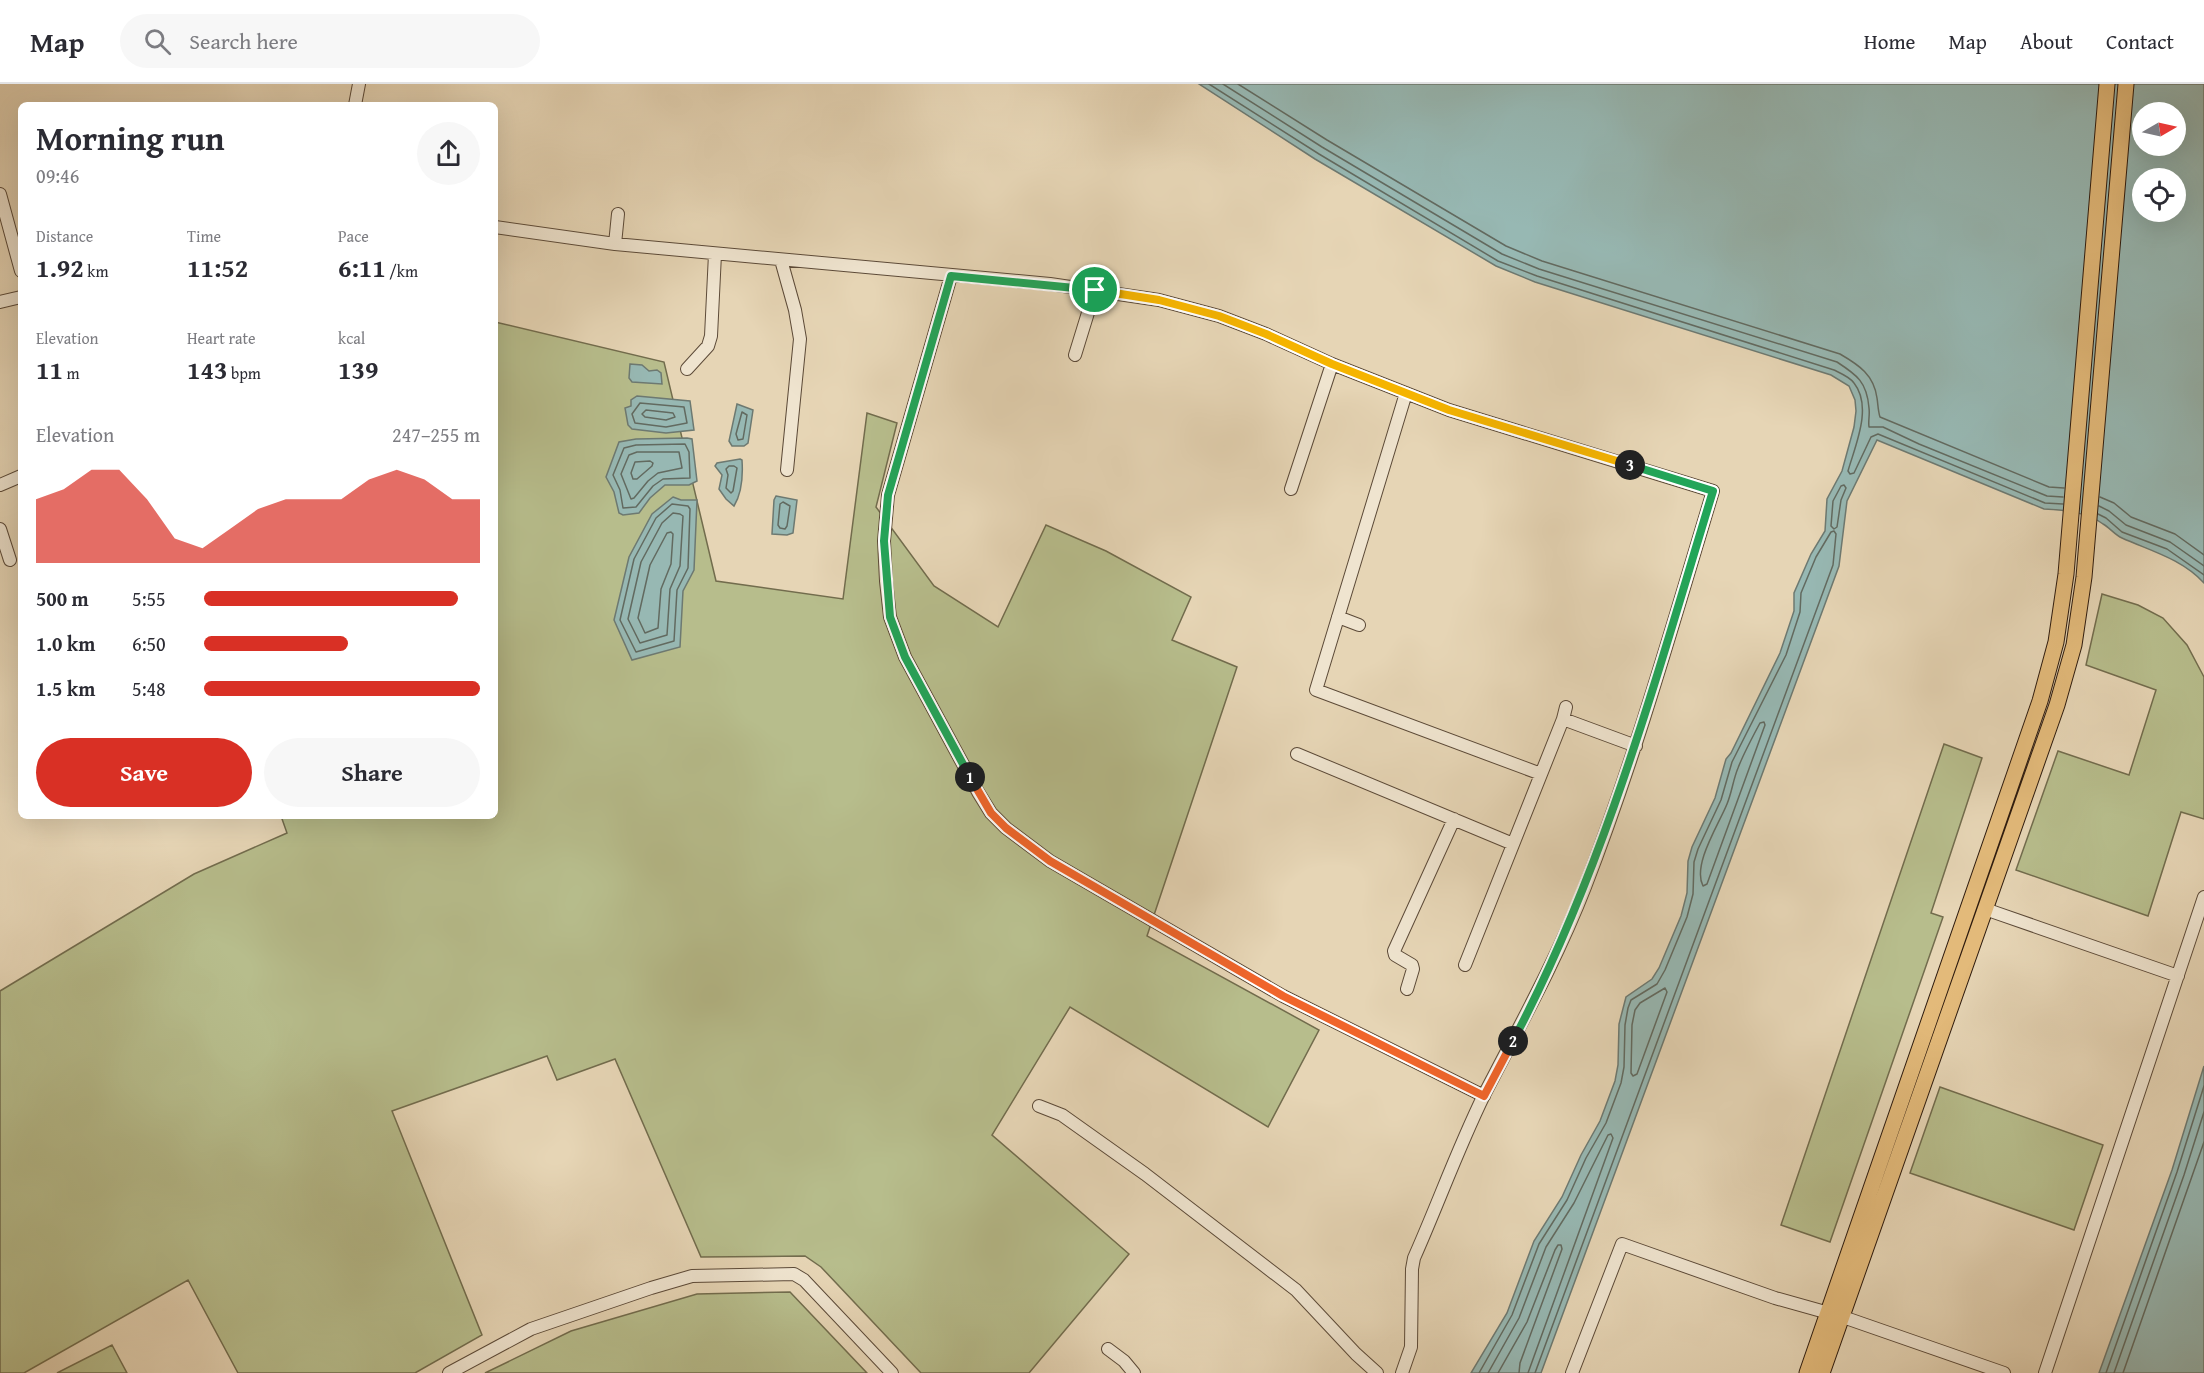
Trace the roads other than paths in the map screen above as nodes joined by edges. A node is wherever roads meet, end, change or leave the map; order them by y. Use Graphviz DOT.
graph roads {
  1 [pos="359,84"];
  2 [pos="2108,84"];
  3 [pos="2126,84"];
  4 [pos="356,102"];
  5 [pos="0,194"];
  6 [pos="618,214"];
  7 [pos="498,227"];
  8 [pos="615,244"];
  9 [pos="715,254"];
  10 [pos="18,260"];
  11 [pos="781,260"];
  12 [pos="951,276"];
  13 [pos="1095,290"];
  14 [pos="18,298"];
  15 [pos="0,302"];
  16 [pos="1075,355"];
  17 [pos="1332,364"];
  18 [pos="687,369"];
  19 [pos="1406,393"];
  20 [pos="787,470"];
  21 [pos="18,477"];
  22 [pos="0,485"];
  23 [pos="1291,489"];
  24 [pos="0,529"];
  25 [pos="10,560"];
  26 [pos="1338,617"];
  27 [pos="1359,625"];
  28 [pos="1636,746"];
  29 [pos="1297,754"];
  30 [pos="1541,774"];
  31 [pos="1454,819"];
  32 [pos="1513,844"];
  33 [pos="2204,897"];
  34 [pos="1985,909"];
  35 [pos="1465,965"];
  36 [pos="2178,976"];
  37 [pos="1407,989"];
  38 [pos="1484,1096"];
  39 [pos="1039,1106"];
  40 [pos="1835,1315"];
  41 [pos="1108,1349"];
  42 [pos="449,1373"];
  43 [pos="892,1373"];
  44 [pos="1134,1373"];
  45 [pos="1377,1373"];
  46 [pos="1402,1373"];
  47 [pos="1572,1373"];
  48 [pos="1807,1373"];
  49 [pos="1822,1373"];
  50 [pos="2004,1373"];
  51 [pos="2045,1373"];
  1 -- 4 [label="street"];
  2 -- 40 [label="main road"];
  3 -- 34 [label="main road"];
  5 -- 10 [label="street"];
  6 -- 8 [label="street"];
  7 -- 8 [label="street"];
  8 -- 9 [label="street"];
  9 -- 11 [label="street"];
  9 -- 18 [label="street"];
  11 -- 12 [label="street"];
  11 -- 20 [label="street"];
  12 -- 13 [label="street"];
  12 -- 38 [label="street"];
  13 -- 16 [label="street"];
  13 -- 17 [label="street"];
  14 -- 15 [label="street"];
  17 -- 19 [label="street"];
  17 -- 23 [label="street"];
  19 -- 26 [label="street"];
  19 -- 28 [label="street"];
  21 -- 22 [label="street"];
  24 -- 25 [label="street"];
  26 -- 27 [label="street"];
  26 -- 30 [label="street"];
  28 -- 30 [label="street"];
  28 -- 38 [label="street"];
  29 -- 31 [label="street"];
  30 -- 32 [label="street"];
  31 -- 32 [label="street"];
  31 -- 37 [label="street"];
  32 -- 35 [label="street"];
  33 -- 36 [label="street"];
  34 -- 36 [label="street"];
  34 -- 40 [label="main road"];
  36 -- 51 [label="street"];
  38 -- 46 [label="street"];
  39 -- 45 [label="street"];
  40 -- 47 [label="street"];
  40 -- 48 [label="main road"];
  40 -- 49 [label="main road"];
  40 -- 50 [label="street"];
  41 -- 44 [label="street"];
  42 -- 43 [label="street"];
}
